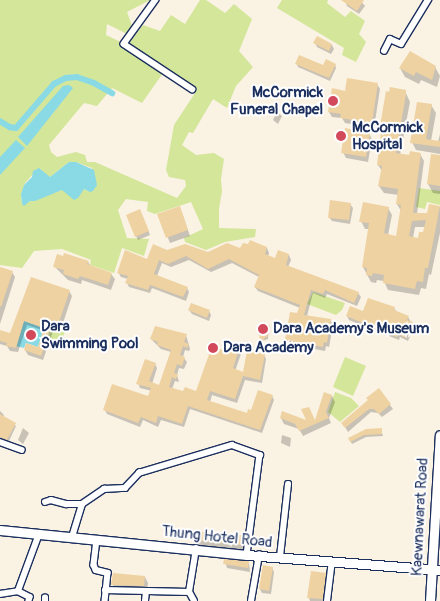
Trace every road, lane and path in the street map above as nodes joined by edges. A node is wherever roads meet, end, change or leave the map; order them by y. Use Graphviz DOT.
graph roads {
  1 [pos="156,0"];
  2 [pos="428,0"];
  3 [pos="384,50"];
  4 [pos="192,89"];
  5 [pos="440,435"];
  6 [pos="0,442"];
  7 [pos="22,450"];
  8 [pos="439,454"];
  9 [pos="288,484"];
  10 [pos="438,488"];
  11 [pos="45,502"];
  12 [pos="82,504"];
  13 [pos="0,530"];
  14 [pos="39,534"];
  15 [pos="72,537"];
  16 [pos="97,540"];
  17 [pos="196,549"];
  18 [pos="247,555"];
  19 [pos="259,556"];
  20 [pos="280,557"];
  21 [pos="332,562"];
  22 [pos="436,570"];
  23 [pos="18,590"];
  24 [pos="106,590"];
  25 [pos="146,592"];
  26 [pos="189,592"];
  27 [pos="0,594"];
  28 [pos="30,601"];
  29 [pos="105,601"];
  30 [pos="145,601"];
  31 [pos="194,601"];
  32 [pos="251,601"];
  33 [pos="327,601"];
  34 [pos="430,601"];
  1 -- 4 [label="street"];
  2 -- 3 [label="street"];
  5 -- 8 [label="street, Kaewnawarat Road"];
  6 -- 7 [label="street"];
  8 -- 10 [label="street, Kaewnawarat Road"];
  9 -- 20 [label="street"];
  10 -- 22 [label="street, Kaewnawarat Road"];
  11 -- 12 [label="street"];
  12 -- 15 [label="street"];
  12 -- 18 [label="street"];
  13 -- 14 [label="street, Thung Hotel Road"];
  14 -- 15 [label="street, Thung Hotel Road"];
  14 -- 23 [label="street"];
  15 -- 16 [label="street, Thung Hotel Road"];
  16 -- 17 [label="street, Thung Hotel Road"];
  16 -- 24 [label="street"];
  17 -- 18 [label="street, Thung Hotel Road"];
  17 -- 26 [label="street"];
  18 -- 19 [label="street, Thung Hotel Road"];
  19 -- 20 [label="street, Thung Hotel Road"];
  19 -- 32 [label="street"];
  20 -- 21 [label="street, Thung Hotel Road"];
  21 -- 22 [label="street, Thung Hotel Road"];
  21 -- 33 [label="street"];
  22 -- 34 [label="street, Kaewnawarat Road"];
  23 -- 27 [label="street"];
  23 -- 28 [label="street"];
  24 -- 25 [label="street"];
  24 -- 29 [label="street"];
  25 -- 26 [label="street"];
  25 -- 30 [label="street"];
  26 -- 31 [label="street"];
}
